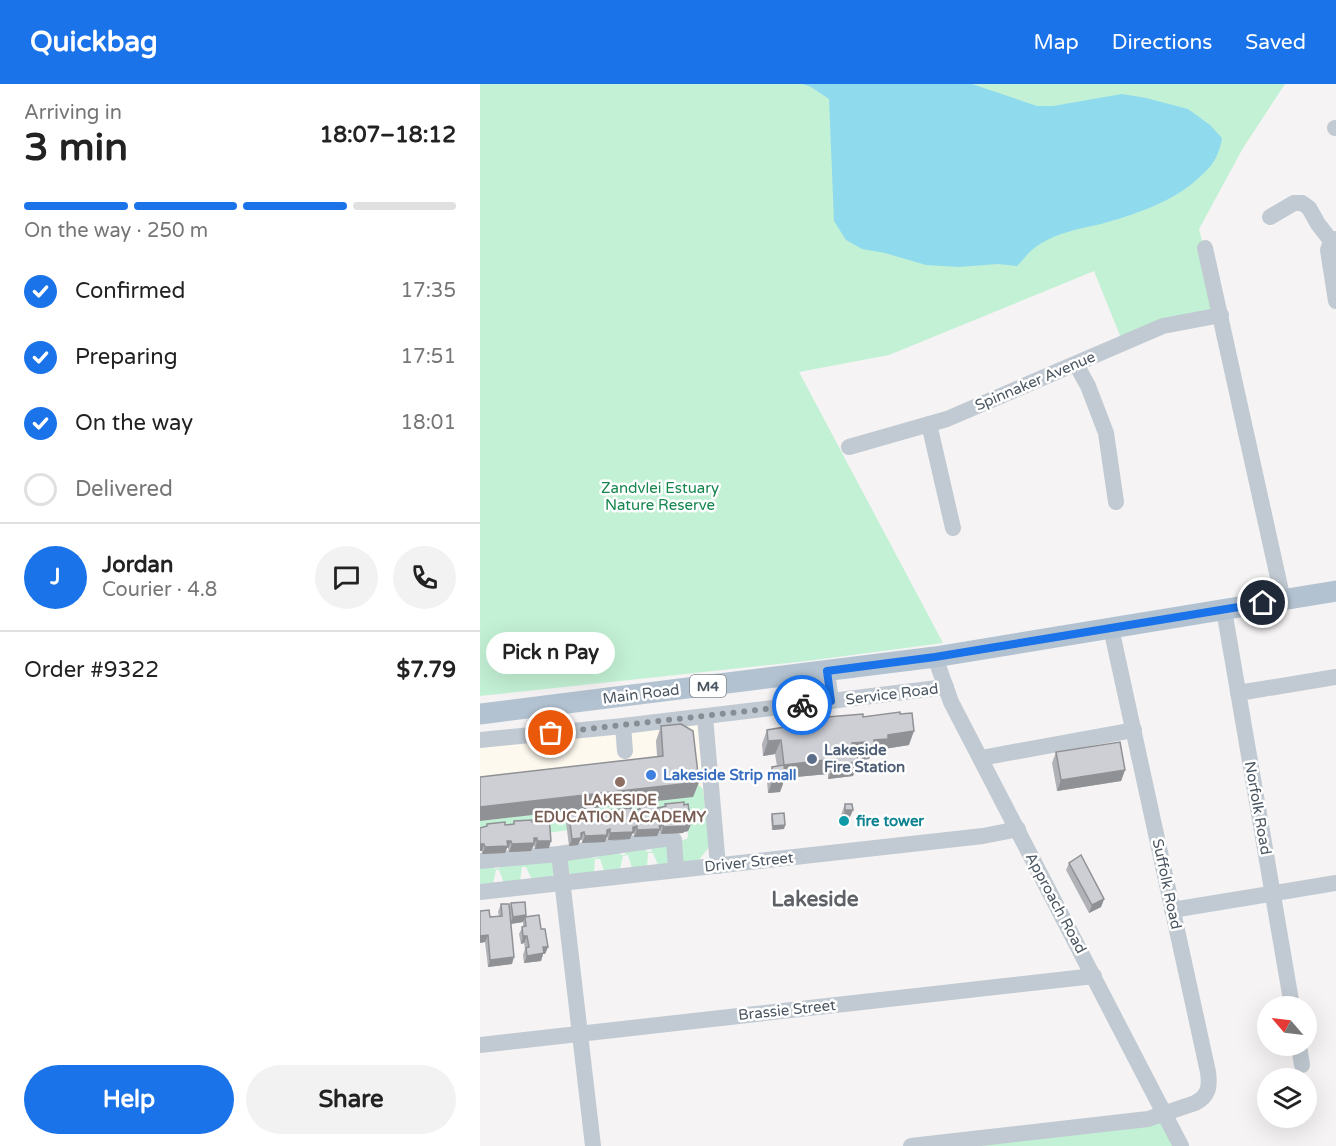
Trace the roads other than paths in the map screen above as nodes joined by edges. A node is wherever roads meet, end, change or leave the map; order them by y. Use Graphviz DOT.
graph roads {
  1 [pos="1270,217"];
  2 [pos="1334,240"];
  3 [pos="1205,248"];
  4 [pos="1336,302"];
  5 [pos="1221,315"];
  6 [pos="1076,364"];
  7 [pos="929,424"];
  8 [pos="849,447"];
  9 [pos="1116,502"];
  10 [pos="953,528"];
  11 [pos="1336,591"];
  12 [pos="1283,600"];
  13 [pos="1224,610"];
  14 [pos="1111,628"];
  15 [pos="935,657"];
  16 [pos="827,671"];
  17 [pos="1336,677"];
  18 [pos="946,687"];
  19 [pos="1238,693"];
  20 [pos="831,701"];
  21 [pos="480,714"];
  22 [pos="705,717"];
  23 [pos="622,726"];
  24 [pos="1134,730"];
  25 [pos="480,740"];
  26 [pos="625,751"];
  27 [pos="981,758"];
  28 [pos="1017,829"];
  29 [pos="560,858"];
  30 [pos="480,861"];
  31 [pos="718,866"];
  32 [pos="676,870"];
  33 [pos="562,883"];
  34 [pos="1336,883"];
  35 [pos="480,892"];
  36 [pos="1272,894"];
  37 [pos="1172,910"];
  38 [pos="1094,976"];
  39 [pos="1290,996"];
  40 [pos="579,1033"];
  41 [pos="480,1045"];
  42 [pos="1301,1056"];
  43 [pos="1302,1065"];
  44 [pos="1164,1112"];
  45 [pos="593,1146"];
  46 [pos="911,1146"];
  47 [pos="1181,1146"];
  1 -- 2 [label="street"];
  2 -- 4 [label="street"];
  3 -- 5 [label="street"];
  5 -- 6 [label="street, Spinnaker Avenue"];
  5 -- 12 [label="street"];
  6 -- 7 [label="street, Spinnaker Avenue"];
  6 -- 9 [label="street"];
  7 -- 8 [label="street, Spinnaker Avenue"];
  7 -- 10 [label="street"];
  11 -- 12 [label="main road, Main Road / M4"];
  12 -- 13 [label="main road, Main Road / M4"];
  13 -- 14 [label="main road, Main Road / M4"];
  13 -- 19 [label="street, Norfolk Road"];
  14 -- 15 [label="main road, Main Road / M4"];
  14 -- 24 [label="street, Suffolk Road"];
  15 -- 16 [label="main road, Main Road / M4"];
  15 -- 18 [label="street, Approach Road"];
  16 -- 20 [label="street"];
  16 -- 21 [label="main road, Main Road / M4"];
  17 -- 19 [label="street"];
  18 -- 20 [label="street, Service Road"];
  18 -- 27 [label="street, Approach Road"];
  19 -- 36 [label="street, Norfolk Road"];
  20 -- 22 [label="street, Service Road"];
  22 -- 23 [label="street, Service Road"];
  22 -- 31 [label="street"];
  23 -- 25 [label="street, Service Road"];
  23 -- 26 [label="street"];
  24 -- 27 [label="street"];
  24 -- 37 [label="street, Suffolk Road"];
  27 -- 28 [label="street, Approach Road"];
  28 -- 31 [label="street, Driver Street"];
  28 -- 38 [label="street, Approach Road"];
  29 -- 30 [label="street"];
  29 -- 32 [label="street"];
  29 -- 33 [label="street"];
  31 -- 32 [label="street, Driver Street"];
  32 -- 33 [label="street, Driver Street"];
  33 -- 35 [label="street, Driver Street"];
  33 -- 40 [label="street"];
  34 -- 36 [label="street"];
  36 -- 37 [label="street"];
  36 -- 39 [label="street, Norfolk Road"];
  37 -- 44 [label="street, Suffolk Road"];
  38 -- 40 [label="street, Brassie Street"];
  38 -- 44 [label="street, Approach Road"];
  40 -- 41 [label="street, Brassie Street"];
  40 -- 45 [label="street"];
  42 -- 43 [label="street"];
  44 -- 46 [label="street, Suffolk Road"];
  44 -- 47 [label="street, Approach Road"];
}
